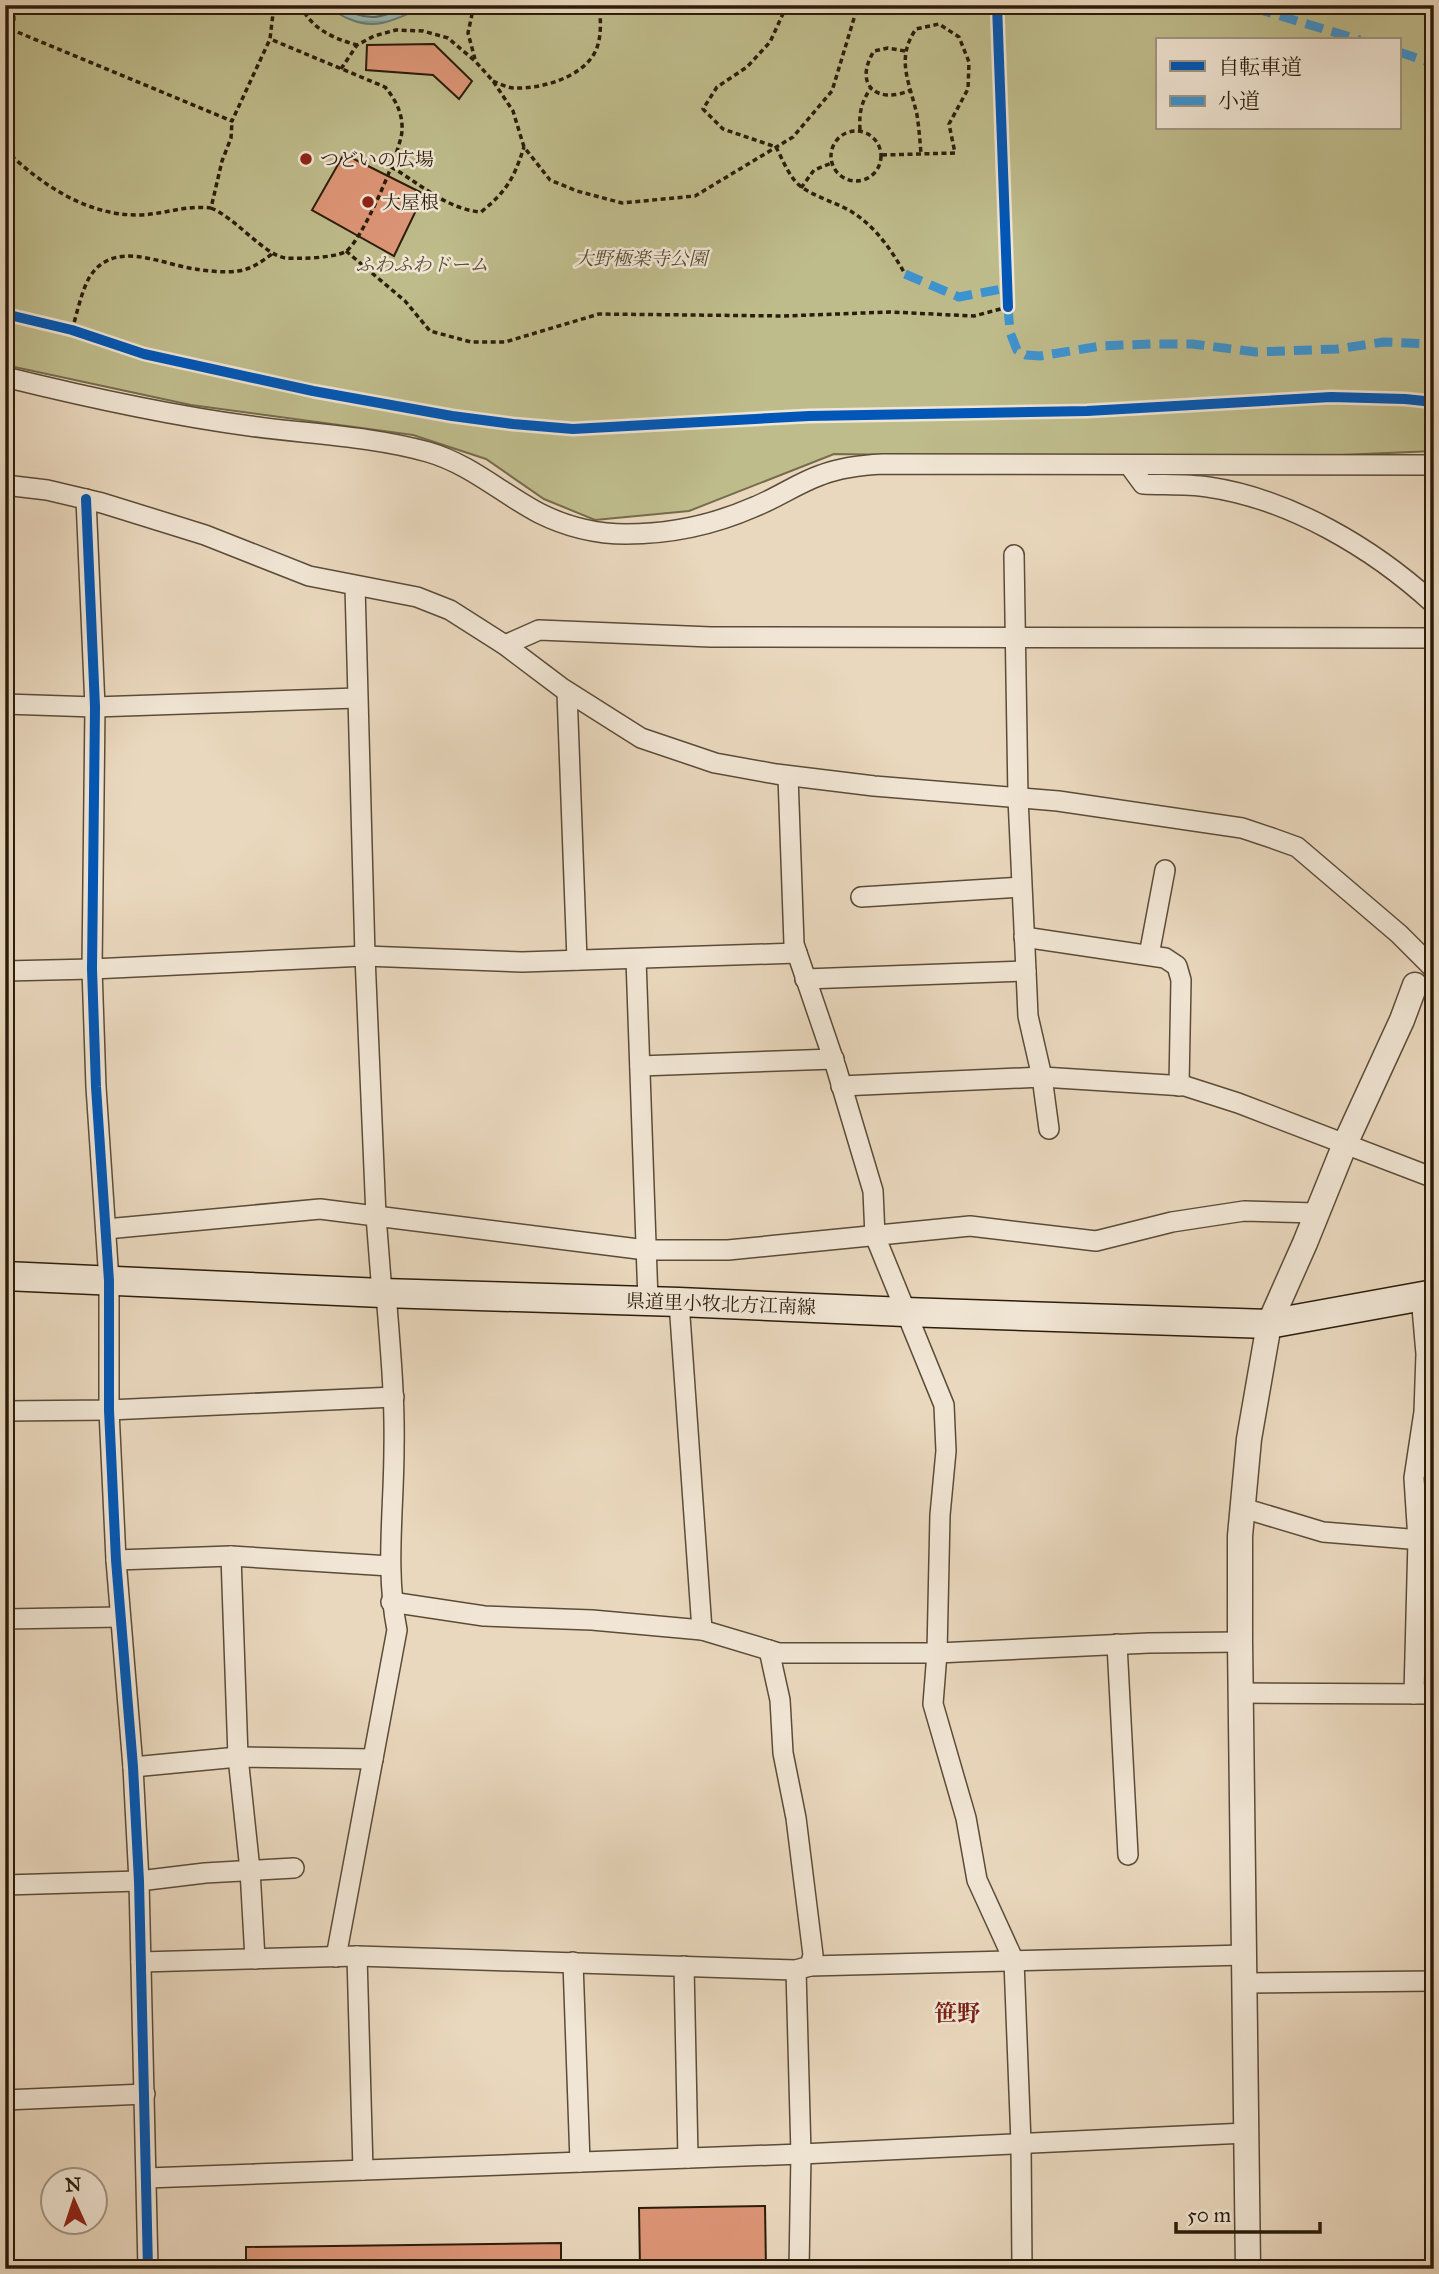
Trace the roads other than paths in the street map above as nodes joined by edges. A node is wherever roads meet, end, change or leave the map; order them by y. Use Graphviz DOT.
graph roads {
  1 [pos="5,377"];
  2 [pos="1129,465"];
  3 [pos="1434,465"];
  4 [pos="5,485"];
  5 [pos="86,499"];
  6 [pos="1014,555"];
  7 [pos="355,586"];
  8 [pos="1434,604"];
  9 [pos="1434,636"];
  10 [pos="1017,639"];
  11 [pos="505,645"];
  12 [pos="567,692"];
  13 [pos="357,698"];
  14 [pos="5,704"];
  15 [pos="95,707"];
  16 [pos="788,776"];
  17 [pos="1018,798"];
  18 [pos="1165,870"];
  19 [pos="1021,887"];
  20 [pos="861,897"];
  21 [pos="1024,937"];
  22 [pos="797,953"];
  23 [pos="365,956"];
  24 [pos="1149,956"];
  25 [pos="636,959"];
  26 [pos="577,960"];
  27 [pos="1427,966"];
  28 [pos="92,969"];
  29 [pos="5,971"];
  30 [pos="1026,971"];
  31 [pos="805,979"];
  32 [pos="834,1059"];
  33 [pos="640,1066"];
  34 [pos="1042,1077"];
  35 [pos="841,1086"];
  36 [pos="1178,1086"];
  37 [pos="1049,1129"];
  38 [pos="1345,1144"];
  39 [pos="1434,1178"];
  40 [pos="1316,1213"];
  41 [pos="376,1216"];
  42 [pos="106,1229"];
  43 [pos="875,1237"];
  44 [pos="646,1250"];
  45 [pos="5,1276"];
  46 [pos="109,1281"];
  47 [pos="384,1293"];
  48 [pos="1427,1295"];
  49 [pos="648,1301"];
  50 [pos="679,1302"];
  51 [pos="905,1312"];
  52 [pos="1269,1324"];
  53 [pos="394,1397"];
  54 [pos="109,1410"];
  55 [pos="5,1411"];
  56 [pos="1243,1508"];
  57 [pos="1426,1540"];
  58 [pos="232,1556"];
  59 [pos="116,1560"];
  60 [pos="390,1566"];
  61 [pos="391,1602"];
  62 [pos="120,1617"];
  63 [pos="5,1619"];
  64 [pos="702,1630"];
  65 [pos="1240,1642"];
  66 [pos="1116,1644"];
  67 [pos="769,1650"];
  68 [pos="937,1653"];
  69 [pos="1241,1693"];
  70 [pos="1413,1694"];
  71 [pos="1434,1694"];
  72 [pos="238,1756"];
  73 [pos="373,1759"];
  74 [pos="133,1767"];
  75 [pos="1128,1855"];
  76 [pos="294,1868"];
  77 [pos="250,1870"];
  78 [pos="139,1881"];
  79 [pos="5,1885"];
  80 [pos="1245,1955"];
  81 [pos="336,1956"];
  82 [pos="357,1956"];
  83 [pos="255,1959"];
  84 [pos="1014,1961"];
  85 [pos="141,1962"];
  86 [pos="573,1962"];
  87 [pos="684,1966"];
  88 [pos="803,1968"];
  89 [pos="1434,1981"];
  90 [pos="1245,1983"];
  91 [pos="145,2094"];
  92 [pos="5,2100"];
  93 [pos="1246,2133"];
  94 [pos="1021,2143"];
  95 [pos="801,2154"];
  96 [pos="688,2158"];
  97 [pos="579,2162"];
  98 [pos="363,2170"];
  99 [pos="146,2178"];
  100 [pos="148,2269"];
  101 [pos="799,2269"];
  102 [pos="1022,2269"];
  103 [pos="1248,2269"];
  1 -- 2 [label="street"];
  2 -- 3 [label="street"];
  2 -- 8 [label="street"];
  4 -- 5 [label="street"];
  5 -- 7 [label="street"];
  5 -- 15 [label="street"];
  6 -- 10 [label="street"];
  7 -- 11 [label="street"];
  7 -- 13 [label="street"];
  9 -- 10 [label="street"];
  10 -- 11 [label="street"];
  10 -- 17 [label="street"];
  11 -- 12 [label="street"];
  12 -- 16 [label="street"];
  12 -- 26 [label="street"];
  13 -- 15 [label="street"];
  13 -- 23 [label="street"];
  14 -- 15 [label="street"];
  15 -- 28 [label="street"];
  16 -- 17 [label="street"];
  16 -- 22 [label="street"];
  17 -- 19 [label="street"];
  17 -- 27 [label="street"];
  18 -- 24 [label="street"];
  19 -- 20 [label="street"];
  19 -- 21 [label="street"];
  21 -- 24 [label="street"];
  21 -- 30 [label="street"];
  22 -- 25 [label="street"];
  22 -- 31 [label="street"];
  23 -- 26 [label="street"];
  23 -- 28 [label="street"];
  23 -- 41 [label="street"];
  24 -- 36 [label="street"];
  25 -- 26 [label="street"];
  25 -- 33 [label="street"];
  27 -- 38 [label="street"];
  28 -- 29 [label="street"];
  28 -- 42 [label="street"];
  30 -- 31 [label="street"];
  30 -- 34 [label="street"];
  31 -- 32 [label="street"];
  32 -- 33 [label="street"];
  32 -- 35 [label="street"];
  33 -- 44 [label="street"];
  34 -- 35 [label="street"];
  34 -- 36 [label="street"];
  34 -- 37 [label="street"];
  35 -- 43 [label="street"];
  36 -- 38 [label="street"];
  38 -- 39 [label="street"];
  38 -- 40 [label="street"];
  40 -- 43 [label="street"];
  40 -- 52 [label="street"];
  41 -- 42 [label="street"];
  41 -- 44 [label="street"];
  41 -- 47 [label="street"];
  42 -- 46 [label="street"];
  43 -- 44 [label="street"];
  43 -- 51 [label="street"];
  44 -- 49 [label="street"];
  45 -- 46 [label="main road, 県道里小牧北方江南線"];
  46 -- 47 [label="main road, 県道里小牧北方江南線"];
  46 -- 54 [label="street"];
  47 -- 49 [label="main road, 県道里小牧北方江南線"];
  47 -- 53 [label="street"];
  48 -- 52 [label="main road, 県道里小牧北方江南線"];
  48 -- 57 [label="street"];
  49 -- 50 [label="main road, 県道里小牧北方江南線"];
  50 -- 51 [label="main road, 県道里小牧北方江南線"];
  50 -- 64 [label="street"];
  51 -- 52 [label="main road, 県道里小牧北方江南線"];
  51 -- 68 [label="street"];
  52 -- 56 [label="street"];
  53 -- 54 [label="street"];
  53 -- 60 [label="street"];
  54 -- 55 [label="street"];
  54 -- 59 [label="street"];
  56 -- 57 [label="street"];
  56 -- 65 [label="street"];
  57 -- 70 [label="street"];
  58 -- 59 [label="street"];
  58 -- 60 [label="street"];
  58 -- 72 [label="street"];
  59 -- 62 [label="street"];
  60 -- 61 [label="street"];
  61 -- 64 [label="street"];
  61 -- 73 [label="street"];
  62 -- 63 [label="street"];
  62 -- 74 [label="street"];
  64 -- 67 [label="street"];
  65 -- 66 [label="street"];
  65 -- 69 [label="street"];
  66 -- 68 [label="street"];
  66 -- 75 [label="street"];
  67 -- 68 [label="street"];
  67 -- 88 [label="street"];
  68 -- 84 [label="street"];
  69 -- 70 [label="street"];
  69 -- 80 [label="street"];
  70 -- 71 [label="street"];
  72 -- 73 [label="street"];
  72 -- 74 [label="street"];
  72 -- 77 [label="street"];
  73 -- 81 [label="street"];
  74 -- 78 [label="street"];
  76 -- 77 [label="street"];
  77 -- 78 [label="street"];
  77 -- 83 [label="street"];
  78 -- 79 [label="street"];
  78 -- 85 [label="street"];
  80 -- 84 [label="street"];
  80 -- 90 [label="street"];
  81 -- 82 [label="street"];
  81 -- 83 [label="street"];
  82 -- 86 [label="street"];
  82 -- 98 [label="street"];
  83 -- 85 [label="street"];
  84 -- 88 [label="street"];
  84 -- 94 [label="street"];
  85 -- 91 [label="street"];
  86 -- 87 [label="street"];
  86 -- 97 [label="street"];
  87 -- 88 [label="street"];
  87 -- 96 [label="street"];
  88 -- 95 [label="street"];
  89 -- 90 [label="street"];
  90 -- 93 [label="street"];
  91 -- 92 [label="street"];
  91 -- 99 [label="street"];
  93 -- 94 [label="street"];
  93 -- 103 [label="street"];
  94 -- 95 [label="street"];
  94 -- 102 [label="street"];
  95 -- 96 [label="street"];
  95 -- 101 [label="street"];
  96 -- 97 [label="street"];
  97 -- 98 [label="street"];
  98 -- 99 [label="street"];
  99 -- 100 [label="street"];
}
